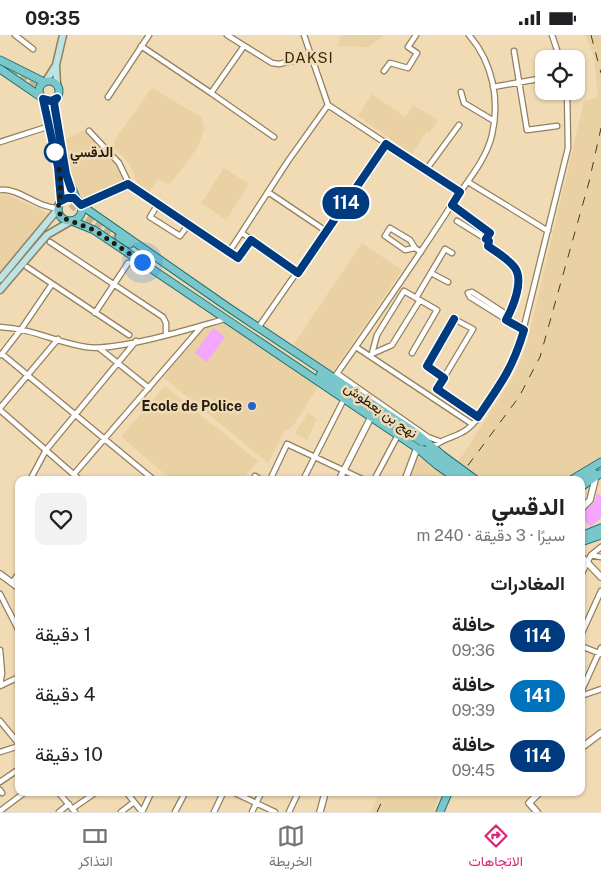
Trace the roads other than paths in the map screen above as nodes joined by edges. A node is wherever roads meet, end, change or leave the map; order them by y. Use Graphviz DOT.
graph roads {
  1 [pos="15,35"];
  2 [pos="148,35"];
  3 [pos="227,35"];
  4 [pos="304,35"];
  5 [pos="416,35"];
  6 [pos="469,35"];
  7 [pos="552,35"];
  8 [pos="60,36"];
  9 [pos="141,46"];
  10 [pos="244,46"];
  11 [pos="33,49"];
  12 [pos="557,50"];
  13 [pos="514,51"];
  14 [pos="310,57"];
  15 [pos="0,62"];
  16 [pos="56,65"];
  17 [pos="0,69"];
  18 [pos="12,69"];
  19 [pos="384,71"];
  20 [pos="535,79"];
  21 [pos="45,81"];
  22 [pos="519,82"];
  23 [pos="57,84"];
  24 [pos="493,87"];
  25 [pos="461,92"];
  26 [pos="211,93"];
  27 [pos="108,97"];
  28 [pos="57,98"];
  29 [pos="567,100"];
  30 [pos="43,103"];
  31 [pos="328,105"];
  32 [pos="494,121"];
  33 [pos="459,125"];
  34 [pos="50,126"];
  35 [pos="557,126"];
  36 [pos="89,131"];
  37 [pos="274,137"];
  38 [pos="0,142"];
  39 [pos="386,144"];
  40 [pos="426,171"];
  41 [pos="468,181"];
  42 [pos="128,184"];
  43 [pos="0,189"];
  44 [pos="268,192"];
  45 [pos="460,192"];
  46 [pos="80,203"];
  47 [pos="158,204"];
  48 [pos="452,205"];
  49 [pos="59,206"];
  50 [pos="72,221"];
  51 [pos="457,221"];
  52 [pos="189,224"];
  53 [pos="326,231"];
  54 [pos="548,231"];
  55 [pos="242,233"];
  56 [pos="486,239"];
  57 [pos="251,240"];
  58 [pos="50,242"];
  59 [pos="414,248"];
  60 [pos="230,252"];
  61 [pos="421,252"];
  62 [pos="452,253"];
  63 [pos="128,263"];
  64 [pos="27,267"];
  65 [pos="298,273"];
  66 [pos="431,273"];
  67 [pos="0,279"];
  68 [pos="448,282"];
  69 [pos="52,284"];
  70 [pos="114,284"];
  71 [pos="0,290"];
  72 [pos="418,299"];
  73 [pos="486,304"];
  74 [pos="95,313"];
  75 [pos="508,318"];
  76 [pos="226,319"];
  77 [pos="203,325"];
  78 [pos="0,327"];
  79 [pos="22,328"];
  80 [pos="258,328"];
  81 [pos="524,330"];
  82 [pos="166,334"];
  83 [pos="129,335"];
  84 [pos="58,339"];
  85 [pos="136,341"];
  86 [pos="356,347"];
  87 [pos="99,348"];
  88 [pos="412,353"];
  89 [pos="1,355"];
  90 [pos="373,355"];
  91 [pos="117,364"];
  92 [pos="28,375"];
  93 [pos="336,376"];
  94 [pos="444,378"];
  95 [pos="149,388"];
  96 [pos="344,399"];
  97 [pos="0,409"];
  98 [pos="76,415"];
  99 [pos="370,417"];
  100 [pos="478,417"];
  101 [pos="472,424"];
  102 [pos="396,434"];
  103 [pos="105,439"];
  104 [pos="439,441"];
  105 [pos="424,443"];
  106 [pos="417,448"];
  107 [pos="432,448"];
  108 [pos="46,450"];
  109 [pos="315,456"];
  110 [pos="440,460"];
  111 [pos="601,462"];
  112 [pos="344,469"];
  113 [pos="601,469"];
  114 [pos="74,474"];
  115 [pos="599,475"];
  116 [pos="32,476"];
  117 [pos="149,476"];
  118 [pos="272,476"];
  119 [pos="306,476"];
  120 [pos="341,476"];
  121 [pos="357,476"];
  122 [pos="376,476"];
  123 [pos="406,476"];
  124 [pos="454,476"];
  125 [pos="461,476"];
  126 [pos="469,476"];
  127 [pos="578,476"];
  128 [pos="585,478"];
  129 [pos="585,485"];
  130 [pos="585,491"];
  131 [pos="591,495"];
  132 [pos="585,505"];
  133 [pos="601,528"];
  134 [pos="585,534"];
  135 [pos="601,535"];
  136 [pos="585,541"];
  137 [pos="601,547"];
  138 [pos="592,555"];
  139 [pos="601,557"];
  140 [pos="587,561"];
  141 [pos="585,566"];
  142 [pos="0,574"];
  143 [pos="601,577"];
  144 [pos="15,579"];
  145 [pos="12,583"];
  146 [pos="15,585"];
  147 [pos="601,591"];
  148 [pos="0,594"];
  149 [pos="15,623"];
  150 [pos="585,626"];
  151 [pos="585,648"];
  152 [pos="601,648"];
  153 [pos="0,650"];
  154 [pos="600,654"];
  155 [pos="15,679"];
  156 [pos="0,686"];
  157 [pos="585,686"];
  158 [pos="601,689"];
  159 [pos="585,693"];
  160 [pos="0,721"];
  161 [pos="601,733"];
  162 [pos="14,737"];
  163 [pos="585,744"];
  164 [pos="15,746"];
  165 [pos="0,752"];
  166 [pos="15,772"];
  167 [pos="0,782"];
  168 [pos="20,796"];
  169 [pos="62,796"];
  170 [pos="91,796"];
  171 [pos="129,796"];
  172 [pos="150,796"];
  173 [pos="183,796"];
  174 [pos="222,796"];
  175 [pos="242,796"];
  176 [pos="260,796"];
  177 [pos="297,796"];
  178 [pos="324,796"];
  179 [pos="447,796"];
  180 [pos="536,796"];
  181 [pos="134,802"];
  182 [pos="257,803"];
  183 [pos="69,805"];
  184 [pos="0,811"];
  185 [pos="74,811"];
  186 [pos="59,812"];
  187 [pos="120,812"];
  188 [pos="142,812"];
  189 [pos="175,812"];
  190 [pos="214,812"];
  191 [pos="252,812"];
  192 [pos="275,812"];
  193 [pos="289,812"];
  194 [pos="320,812"];
  195 [pos="440,812"];
  196 [pos="537,812"];
  1 -- 11 [label="street"];
  2 -- 9 [label="street"];
  3 -- 10 [label="street"];
  4 -- 14 [label="street"];
  5 -- 19 [label="street"];
  6 -- 24 [label="street"];
  7 -- 12 [label="street"];
  8 -- 16 [label="main road"];
  9 -- 26 [label="street"];
  9 -- 27 [label="street"];
  10 -- 14 [label="street"];
  10 -- 26 [label="street"];
  13 -- 22 [label="street"];
  14 -- 31 [label="street"];
  15 -- 18 [label="main road"];
  15 -- 21 [label="main road"];
  16 -- 21 [label="main road"];
  16 -- 23 [label="main road"];
  17 -- 30 [label="main road"];
  20 -- 22 [label="street"];
  21 -- 23 [label="main road"];
  21 -- 30 [label="main road"];
  22 -- 24 [label="street"];
  22 -- 35 [label="street"];
  23 -- 28 [label="main road"];
  24 -- 32 [label="street"];
  25 -- 32 [label="street"];
  26 -- 37 [label="street"];
  28 -- 30 [label="main road"];
  28 -- 46 [label="main road"];
  29 -- 54 [label="street"];
  30 -- 34 [label="main road"];
  31 -- 39 [label="street"];
  31 -- 44 [label="street"];
  32 -- 41 [label="street"];
  33 -- 40 [label="street"];
  34 -- 38 [label="street"];
  34 -- 49 [label="main road"];
  36 -- 42 [label="street"];
  39 -- 40 [label="street"];
  39 -- 53 [label="street"];
  40 -- 45 [label="street"];
  41 -- 45 [label="street"];
  41 -- 54 [label="street"];
  42 -- 46 [label="street"];
  42 -- 47 [label="street"];
  43 -- 49 [label="street"];
  44 -- 53 [label="street"];
  44 -- 55 [label="street"];
  45 -- 48 [label="street"];
  46 -- 49 [label="main road"];
  46 -- 50 [label="main road"];
  46 -- 80 [label="main road, نهج بن بعطوش"];
  47 -- 52 [label="street"];
  47 -- 52 [label="street"];
  48 -- 56 [label="street"];
  48 -- 61 [label="street"];
  49 -- 50 [label="main road"];
  49 -- 67 [label="main road"];
  50 -- 71 [label="main road"];
  50 -- 76 [label="main road, نهج بن بعطوش"];
  51 -- 56 [label="street"];
  52 -- 60 [label="street"];
  53 -- 65 [label="street"];
  54 -- 81 [label="street"];
  55 -- 57 [label="street"];
  55 -- 60 [label="street"];
  56 -- 75 [label="street"];
  57 -- 60 [label="street"];
  57 -- 65 [label="street"];
  58 -- 70 [label="street"];
  59 -- 59 [label="street"];
  59 -- 61 [label="street"];
  61 -- 86 [label="street"];
  62 -- 66 [label="street"];
  63 -- 70 [label="street"];
  64 -- 69 [label="street"];
  65 -- 80 [label="street"];
  66 -- 68 [label="street"];
  66 -- 72 [label="street"];
  69 -- 74 [label="street"];
  69 -- 79 [label="street"];
  70 -- 74 [label="street"];
  70 -- 82 [label="street"];
  72 -- 88 [label="street"];
  72 -- 90 [label="street"];
  72 -- 90 [label="street"];
  73 -- 75 [label="street"];
  74 -- 83 [label="street"];
  75 -- 81 [label="street"];
  76 -- 77 [label="street"];
  76 -- 96 [label="main road, نهج بن بعطوش"];
  77 -- 82 [label="street"];
  77 -- 95 [label="street"];
  78 -- 79 [label="street"];
  79 -- 84 [label="street"];
  79 -- 89 [label="street"];
  80 -- 93 [label="main road, نهج بن بعطوش"];
  81 -- 100 [label="street"];
  82 -- 85 [label="street"];
  84 -- 87 [label="street"];
  84 -- 92 [label="street"];
  85 -- 87 [label="street"];
  85 -- 91 [label="street"];
  86 -- 90 [label="street"];
  86 -- 93 [label="street"];
  87 -- 91 [label="street"];
  89 -- 92 [label="street"];
  90 -- 101 [label="street"];
  91 -- 95 [label="street"];
  91 -- 98 [label="street"];
  92 -- 97 [label="street"];
  92 -- 98 [label="street"];
  93 -- 104 [label="street"];
  93 -- 105 [label="main road, نهج بن بعطوش"];
  94 -- 94 [label="street"];
  94 -- 100 [label="street"];
  95 -- 103 [label="street"];
  96 -- 99 [label="main road, نهج بن بعطوش"];
  96 -- 109 [label="street"];
  97 -- 108 [label="street"];
  98 -- 103 [label="street"];
  98 -- 108 [label="street"];
  99 -- 102 [label="main road, نهج بن بعطوش"];
  99 -- 112 [label="street"];
  100 -- 101 [label="street"];
  101 -- 104 [label="street"];
  102 -- 105 [label="main road, نهج بن بعطوش"];
  102 -- 106 [label="main road"];
  102 -- 122 [label="street"];
  103 -- 114 [label="street"];
  103 -- 117 [label="street"];
  104 -- 107 [label="street"];
  105 -- 107 [label="main road"];
  106 -- 110 [label="main road"];
  106 -- 123 [label="street"];
  107 -- 110 [label="main road"];
  108 -- 114 [label="street"];
  108 -- 116 [label="street"];
  109 -- 112 [label="street"];
  109 -- 118 [label="street"];
  109 -- 119 [label="street"];
  110 -- 124 [label="main road, bridge"];
  110 -- 125 [label="main road, bridge"];
  110 -- 126 [label="main road, bridge"];
  111 -- 127 [label="main road"];
  112 -- 120 [label="street"];
  112 -- 121 [label="street"];
  113 -- 128 [label="main road"];
  115 -- 129 [label="main road"];
  115 -- 131 [label="street"];
  130 -- 131 [label="street"];
  131 -- 132 [label="street"];
  133 -- 134 [label="main road"];
  135 -- 136 [label="main road"];
  137 -- 138 [label="street"];
  138 -- 139 [label="street"];
  138 -- 140 [label="street"];
  140 -- 141 [label="street"];
  140 -- 143 [label="street"];
  142 -- 145 [label="street"];
  144 -- 145 [label="street"];
  145 -- 146 [label="street"];
  147 -- 150 [label="street"];
  148 -- 149 [label="street"];
  151 -- 154 [label="street"];
  152 -- 154 [label="street"];
  153 -- 156 [label="street"];
  154 -- 157 [label="street"];
  155 -- 156 [label="street"];
  158 -- 159 [label="street"];
  160 -- 162 [label="street"];
  161 -- 163 [label="street"];
  164 -- 165 [label="street"];
  166 -- 167 [label="street"];
  168 -- 184 [label="street"];
  169 -- 183 [label="street"];
  170 -- 185 [label="street"];
  171 -- 181 [label="street"];
  172 -- 188 [label="street"];
  173 -- 189 [label="street"];
  174 -- 190 [label="street"];
  175 -- 182 [label="street"];
  176 -- 182 [label="street"];
  177 -- 193 [label="street"];
  178 -- 194 [label="street"];
  179 -- 195 [label="main road"];
  180 -- 196 [label="street"];
  181 -- 187 [label="street"];
  181 -- 188 [label="street"];
  182 -- 191 [label="street"];
  182 -- 192 [label="street"];
  183 -- 185 [label="street"];
  183 -- 186 [label="street"];
}
